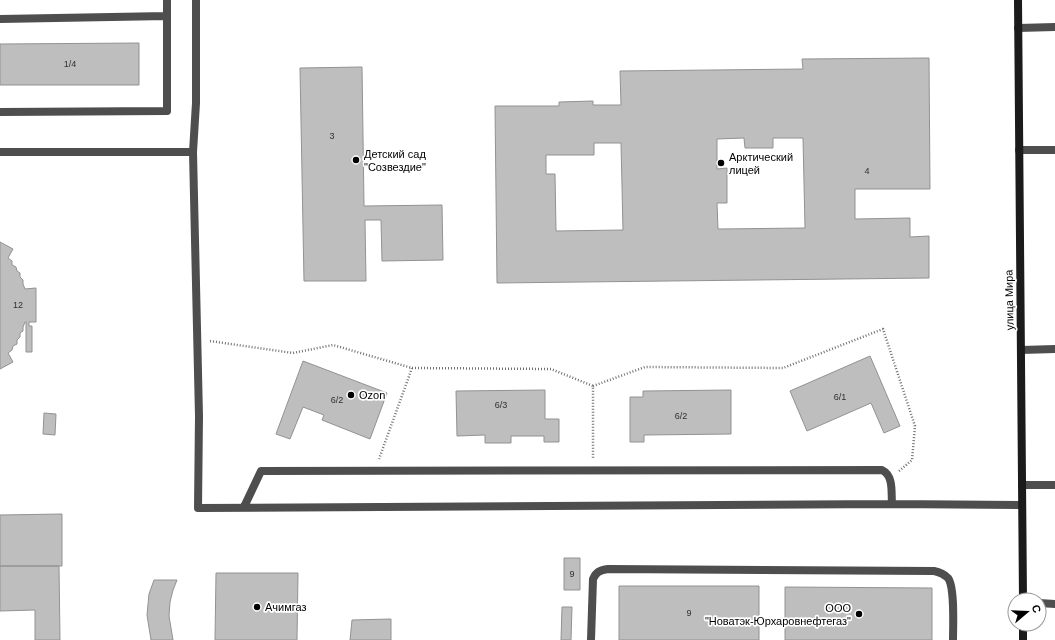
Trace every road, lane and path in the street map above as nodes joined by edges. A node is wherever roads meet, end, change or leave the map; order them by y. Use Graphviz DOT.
graph roads {
  1 [pos="167,0"];
  2 [pos="196,0"];
  3 [pos="1018,0"];
  4 [pos="167,16"];
  5 [pos="0,19"];
  6 [pos="1055,27"];
  7 [pos="1018,28"];
  8 [pos="0,112"];
  9 [pos="1019,150"];
  10 [pos="1055,150"];
  11 [pos="0,152"];
  12 [pos="193,152"];
  13 [pos="197,339"];
  14 [pos="1055,349"];
  15 [pos="1021,350"];
  16 [pos="412,368"];
  17 [pos="593,386"];
  18 [pos="592,470"];
  19 [pos="375,471"];
  20 [pos="891,478"];
  21 [pos="1022,485"];
  22 [pos="1055,485"];
  23 [pos="892,504"];
  24 [pos="1022,505"];
  25 [pos="244,507"];
  26 [pos="1023,592"];
  27 [pos="591,640"];
  28 [pos="953,640"];
  1 -- 4 [label="lane"];
  2 -- 12 [label="lane"];
  3 -- 7 [label="main road, улица Мира"];
  4 -- 5 [label="lane"];
  4 -- 8 [label="lane"];
  6 -- 7 [label="lane"];
  7 -- 9 [label="main road, улица Мира"];
  9 -- 10 [label="lane"];
  9 -- 15 [label="main road, улица Мира"];
  11 -- 12 [label="lane"];
  12 -- 13 [label="lane"];
  13 -- 16 [label="path"];
  13 -- 25 [label="lane"];
  14 -- 15 [label="lane"];
  15 -- 21 [label="main road, улица Мира"];
  16 -- 17 [label="path"];
  16 -- 19 [label="path"];
  17 -- 18 [label="path"];
  17 -- 20 [label="path"];
  18 -- 19 [label="lane"];
  18 -- 20 [label="lane"];
  19 -- 25 [label="lane"];
  20 -- 23 [label="lane"];
  21 -- 22 [label="lane"];
  21 -- 24 [label="main road, улица Мира"];
  23 -- 24 [label="lane"];
  23 -- 25 [label="lane"];
  24 -- 26 [label="main road, улица Мира"];
  27 -- 28 [label="lane"];
}
